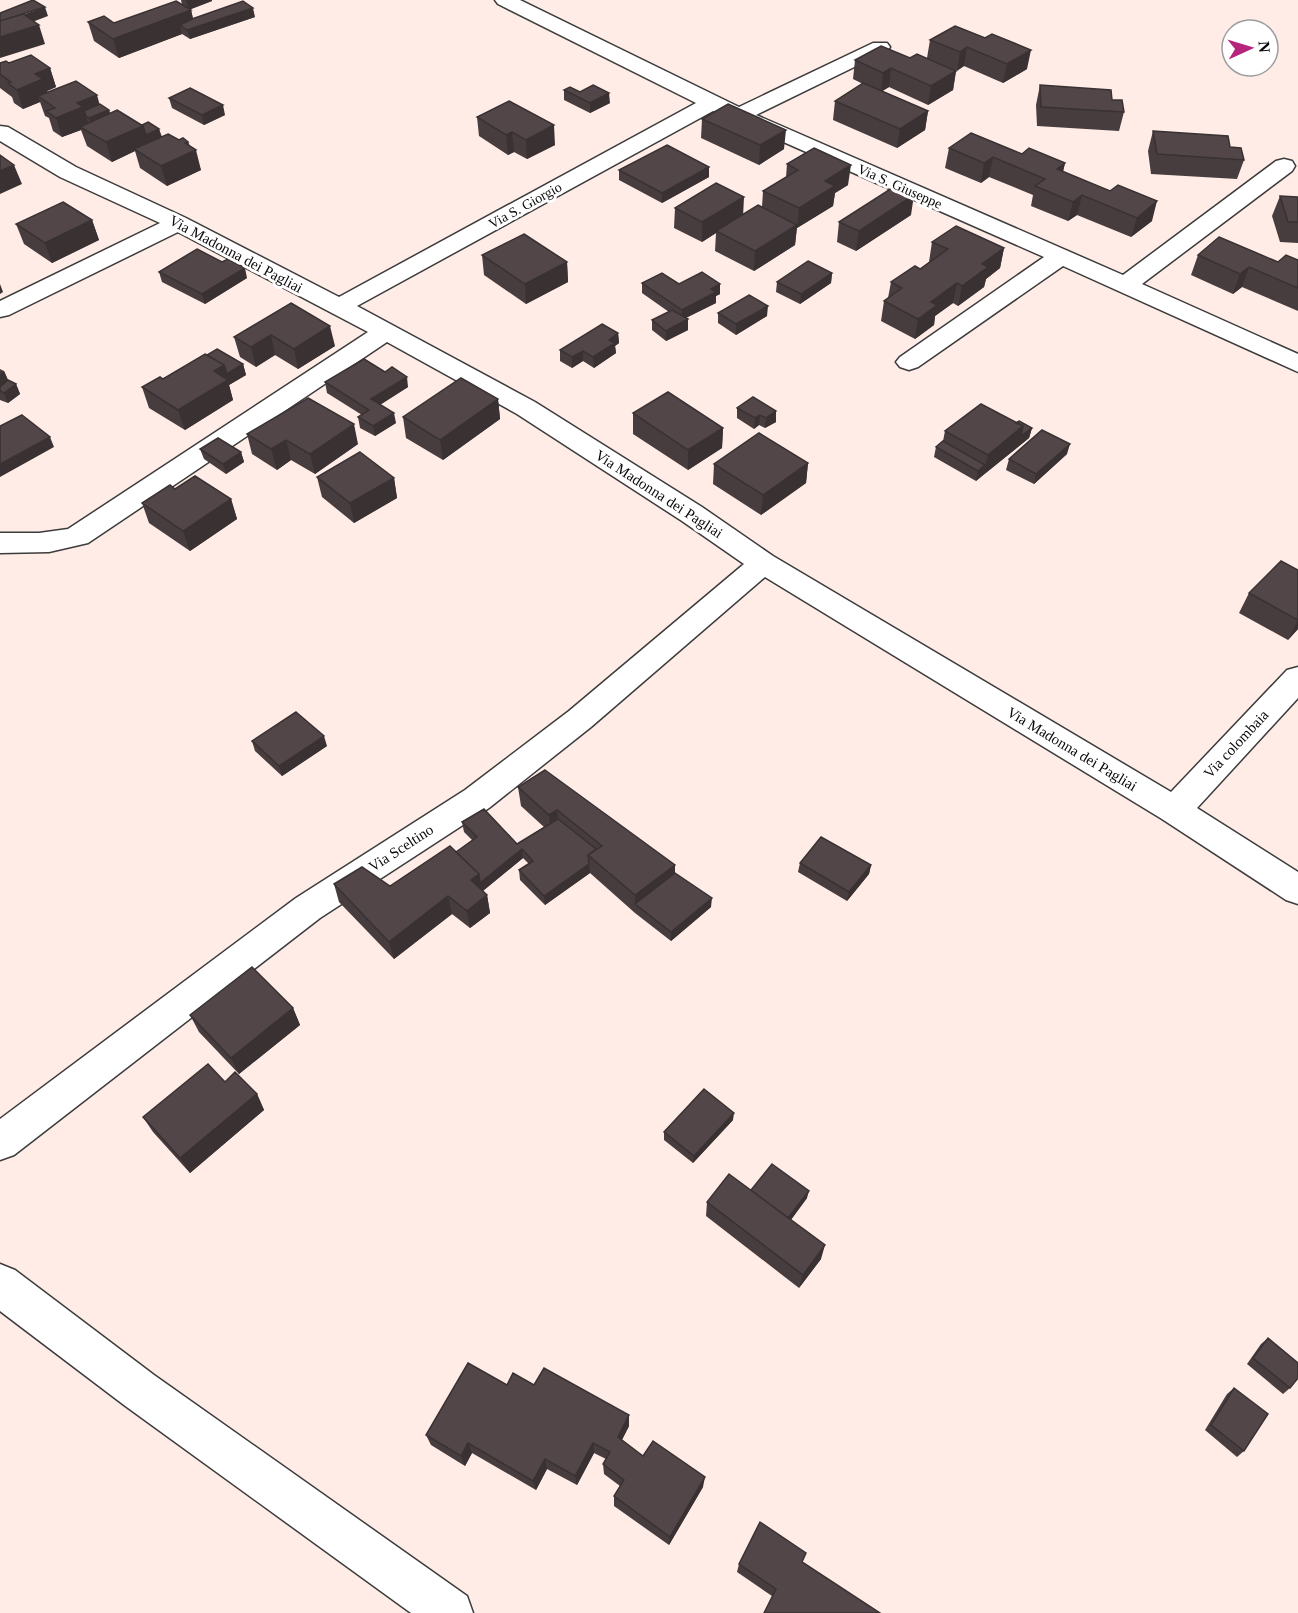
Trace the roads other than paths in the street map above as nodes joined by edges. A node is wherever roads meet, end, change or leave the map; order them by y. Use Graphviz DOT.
graph roads {
  1 [pos="505,0"];
  2 [pos="880,46"];
  3 [pos="712,103"];
  4 [pos="739,115"];
  5 [pos="0,132"];
  6 [pos="1284,166"];
  7 [pos="178,223"];
  8 [pos="1061,256"];
  9 [pos="1124,286"];
  10 [pos="338,307"];
  11 [pos="0,310"];
  12 [pos="386,331"];
  13 [pos="909,362"];
  14 [pos="1298,364"];
  15 [pos="0,543"];
  16 [pos="763,563"];
  17 [pos="1298,678"];
  18 [pos="1174,810"];
  19 [pos="1298,890"];
  20 [pos="0,1142"];
  21 [pos="0,1285"];
  22 [pos="450,1613"];
  1 -- 3 [label="street, Via S. Giuseppe"];
  2 -- 4 [label="street"];
  3 -- 4 [label="street, Via S. Giuseppe"];
  3 -- 10 [label="street, Via S. Giorgio"];
  4 -- 8 [label="street, Via S. Giuseppe"];
  5 -- 7 [label="street, Via Madonna dei Pagliai"];
  6 -- 9 [label="street"];
  7 -- 10 [label="street, Via Madonna dei Pagliai"];
  7 -- 11 [label="street"];
  8 -- 9 [label="street, Via S. Giuseppe"];
  8 -- 13 [label="street"];
  9 -- 14 [label="street, Via S. Giuseppe"];
  10 -- 12 [label="street, Via Madonna dei Pagliai"];
  12 -- 15 [label="street"];
  12 -- 16 [label="street, Via Madonna dei Pagliai"];
  16 -- 18 [label="street, Via Madonna dei Pagliai"];
  16 -- 20 [label="street, Via Sceltino"];
  17 -- 18 [label="street, Via colombaia"];
  18 -- 19 [label="street, Via Madonna dei Pagliai"];
  21 -- 22 [label="street"];
}
